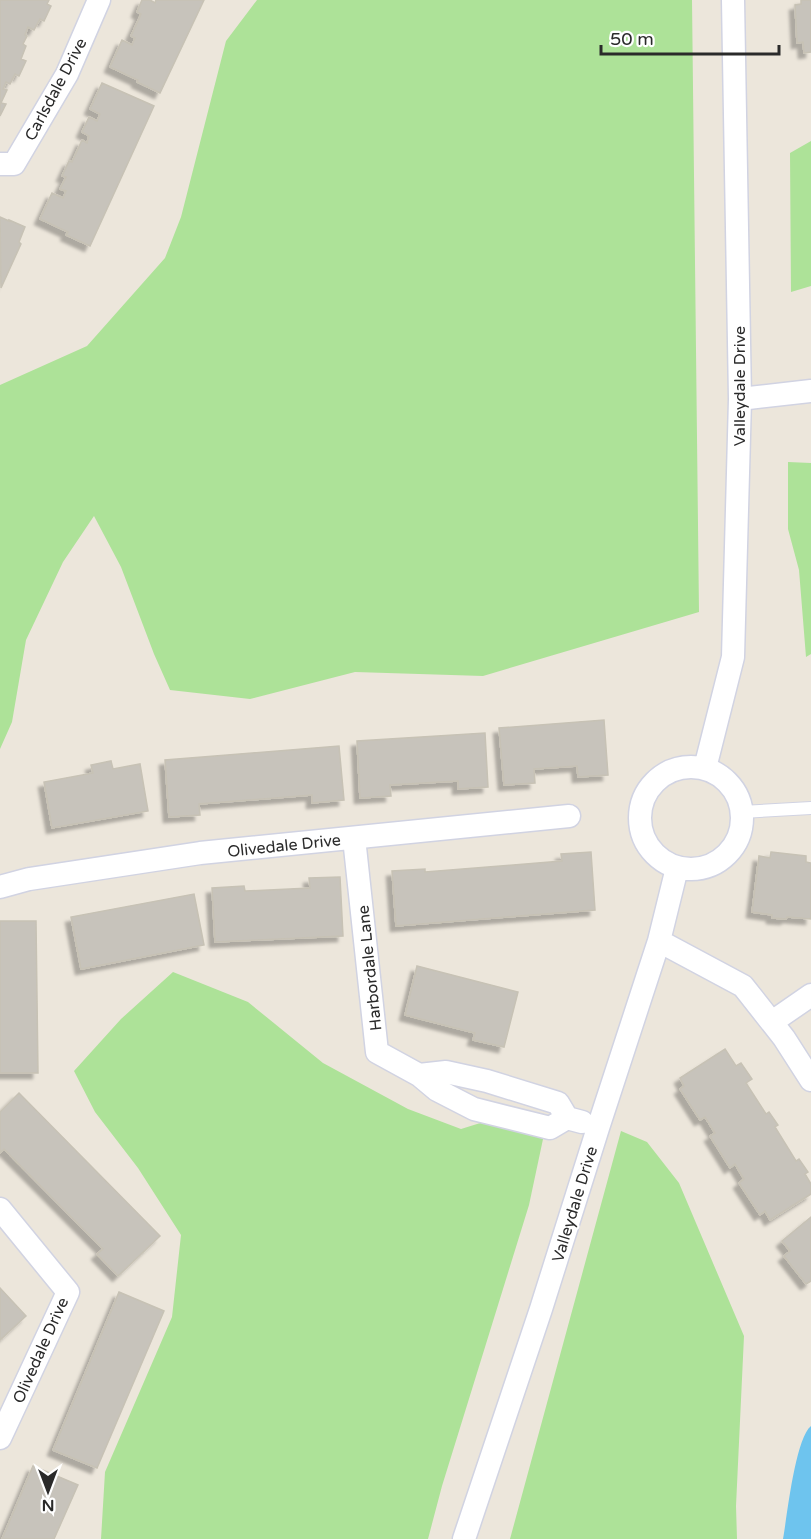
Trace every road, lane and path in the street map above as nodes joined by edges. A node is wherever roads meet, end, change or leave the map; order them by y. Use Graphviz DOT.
graph roads {
  1 [pos="99,0"];
  2 [pos="733,0"];
  3 [pos="0,164"];
  4 [pos="811,392"];
  5 [pos="740,399"];
  6 [pos="705,768"];
  7 [pos="811,808"];
  8 [pos="742,812"];
  9 [pos="569,816"];
  10 [pos="354,838"];
  11 [pos="677,868"];
  12 [pos="0,887"];
  13 [pos="659,941"];
  14 [pos="811,995"];
  15 [pos="772,1022"];
  16 [pos="419,1075"];
  17 [pos="811,1080"];
  18 [pos="515,1090"];
  19 [pos="507,1117"];
  20 [pos="567,1118"];
  21 [pos="598,1128"];
  22 [pos="0,1209"];
  23 [pos="0,1438"];
  24 [pos="464,1539"];
  1 -- 3 [label="street, Carlsdale Drive"];
  2 -- 5 [label="street, Valleydale Drive"];
  4 -- 5 [label="street"];
  5 -- 6 [label="street, Valleydale Drive"];
  6 -- 8 [label="street"];
  6 -- 11 [label="street"];
  7 -- 8 [label="lane"];
  8 -- 11 [label="street"];
  9 -- 10 [label="street, Olivedale Drive"];
  10 -- 12 [label="street, Olivedale Drive"];
  10 -- 16 [label="street, Harbordale Lane"];
  11 -- 13 [label="street, Valleydale Drive"];
  13 -- 15 [label="street"];
  13 -- 21 [label="street, Valleydale Drive"];
  14 -- 15 [label="street"];
  15 -- 17 [label="street"];
  16 -- 18 [label="street"];
  16 -- 19 [label="street, Harbordale Lane"];
  18 -- 19 [label="street"];
  18 -- 20 [label="street"];
  19 -- 20 [label="street, Harbordale Lane"];
  20 -- 21 [label="street"];
  21 -- 24 [label="street, Valleydale Drive"];
  22 -- 23 [label="street, Olivedale Drive"];
}
